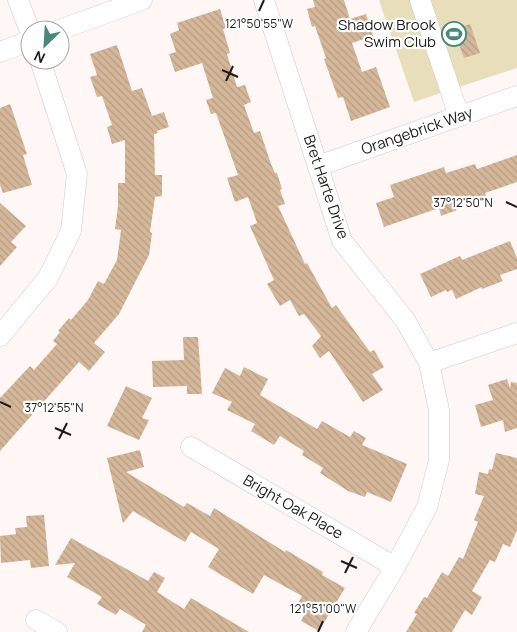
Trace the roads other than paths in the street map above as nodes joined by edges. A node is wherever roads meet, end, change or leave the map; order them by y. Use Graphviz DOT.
graph roads {
  1 [pos="18,0"];
  2 [pos="142,0"];
  3 [pos="264,0"];
  4 [pos="420,0"];
  5 [pos="26,20"];
  6 [pos="70,26"];
  7 [pos="20,44"];
  8 [pos="0,52"];
  9 [pos="43,70"];
  10 [pos="517,96"];
  11 [pos="459,116"];
  12 [pos="318,166"];
  13 [pos="517,333"];
  14 [pos="0,336"];
  15 [pos="429,363"];
  16 [pos="191,447"];
  17 [pos="395,567"];
  18 [pos="36,620"];
  19 [pos="57,632"];
  20 [pos="356,632"];
  1 -- 5 [label="street"];
  2 -- 6 [label="street"];
  3 -- 12 [label="street, Bret Harte Drive"];
  4 -- 11 [label="street"];
  7 -- 8 [label="street"];
  9 -- 14 [label="street"];
  10 -- 11 [label="street, Orangebrick Way"];
  11 -- 12 [label="street, Orangebrick Way"];
  12 -- 15 [label="street, Bret Harte Drive"];
  13 -- 15 [label="street"];
  15 -- 17 [label="street, Bret Harte Drive"];
  16 -- 17 [label="street, Bright Oak Place"];
  17 -- 20 [label="street, Bret Harte Drive"];
  18 -- 19 [label="street"];
}
